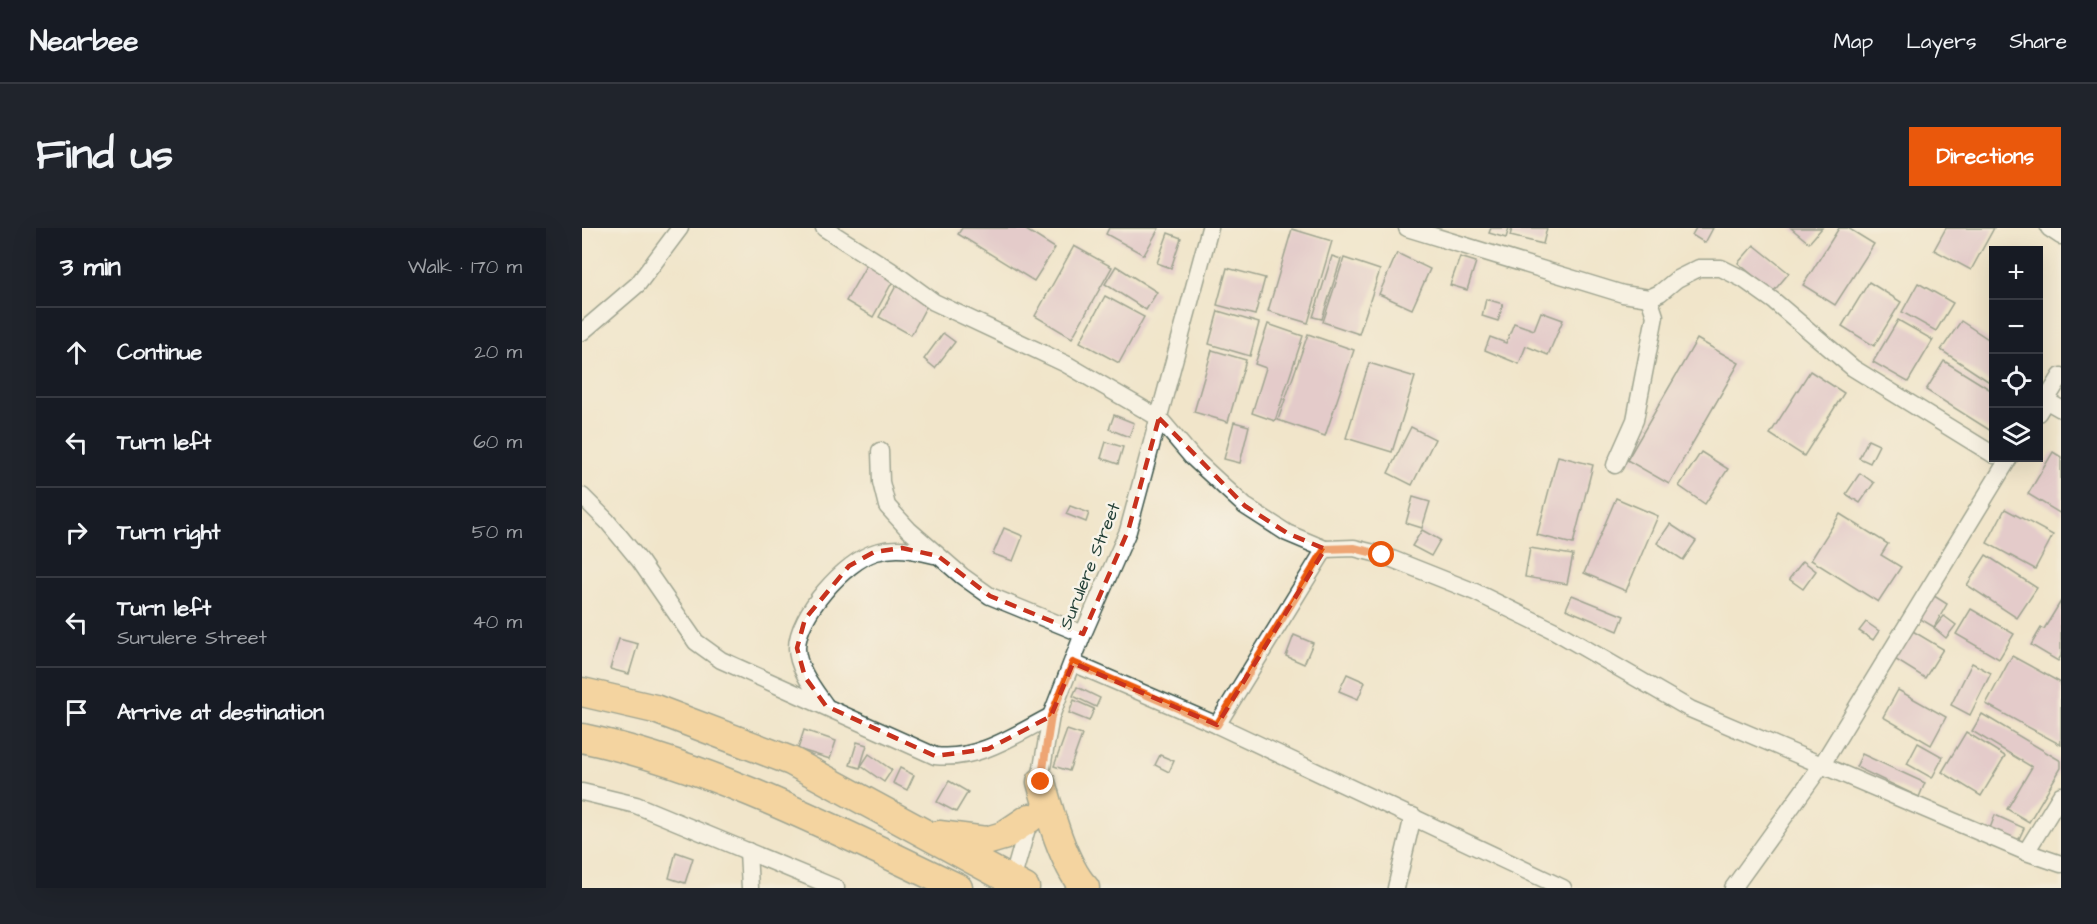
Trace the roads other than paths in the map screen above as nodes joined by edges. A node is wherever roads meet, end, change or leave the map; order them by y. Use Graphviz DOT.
graph roads {
  1 [pos="680,228"];
  2 [pos="824,228"];
  3 [pos="1210,228"];
  4 [pos="1407,228"];
  5 [pos="2049,228"];
  6 [pos="2061,236"];
  7 [pos="1649,298"];
  8 [pos="582,332"];
  9 [pos="2061,376"];
  10 [pos="2049,408"];
  11 [pos="1159,418"];
  12 [pos="880,451"];
  13 [pos="1989,451"];
  14 [pos="1999,462"];
  15 [pos="1616,465"];
  16 [pos="582,497"];
  17 [pos="1325,549"];
  18 [pos="938,556"];
  19 [pos="1083,634"];
  20 [pos="1073,663"];
  21 [pos="582,692"];
  22 [pos="826,706"];
  23 [pos="1051,716"];
  24 [pos="1217,725"];
  25 [pos="582,738"];
  26 [pos="1821,766"];
  27 [pos="1041,782"];
  28 [pos="582,792"];
  29 [pos="2061,795"];
  30 [pos="1413,816"];
  31 [pos="1030,818"];
  32 [pos="923,833"];
  33 [pos="748,851"];
  34 [pos="2026,852"];
  35 [pos="2061,864"];
  36 [pos="925,878"];
  37 [pos="1016,886"];
  38 [pos="750,888"];
  39 [pos="836,888"];
  40 [pos="958,888"];
  41 [pos="1085,888"];
  42 [pos="1396,888"];
  43 [pos="1563,888"];
  44 [pos="1732,888"];
  1 -- 8 [label="street"];
  2 -- 11 [label="street"];
  3 -- 11 [label="street, Surulere Street"];
  4 -- 7 [label="street"];
  5 -- 6 [label="street"];
  7 -- 13 [label="street"];
  7 -- 15 [label="street"];
  9 -- 10 [label="street"];
  11 -- 17 [label="street"];
  11 -- 19 [label="street, Surulere Street"];
  12 -- 18 [label="street"];
  14 -- 26 [label="street"];
  16 -- 22 [label="street"];
  17 -- 24 [label="street"];
  17 -- 26 [label="street"];
  18 -- 19 [label="street"];
  18 -- 22 [label="street"];
  19 -- 20 [label="street, Surulere Street"];
  20 -- 23 [label="street, Surulere Street"];
  20 -- 24 [label="street"];
  21 -- 32 [label="highway"];
  22 -- 23 [label="street"];
  23 -- 27 [label="street, Surulere Street"];
  24 -- 30 [label="street"];
  25 -- 36 [label="highway"];
  26 -- 34 [label="street"];
  26 -- 44 [label="street"];
  27 -- 31 [label="street, Surulere Street"];
  27 -- 41 [label="highway"];
  28 -- 33 [label="street"];
  29 -- 34 [label="street"];
  30 -- 42 [label="street"];
  30 -- 43 [label="street"];
  31 -- 32 [label="highway"];
  31 -- 37 [label="street, Surulere Street"];
  32 -- 37 [label="highway"];
  33 -- 38 [label="street"];
  33 -- 39 [label="street"];
  34 -- 35 [label="street"];
  36 -- 40 [label="highway"];
}
